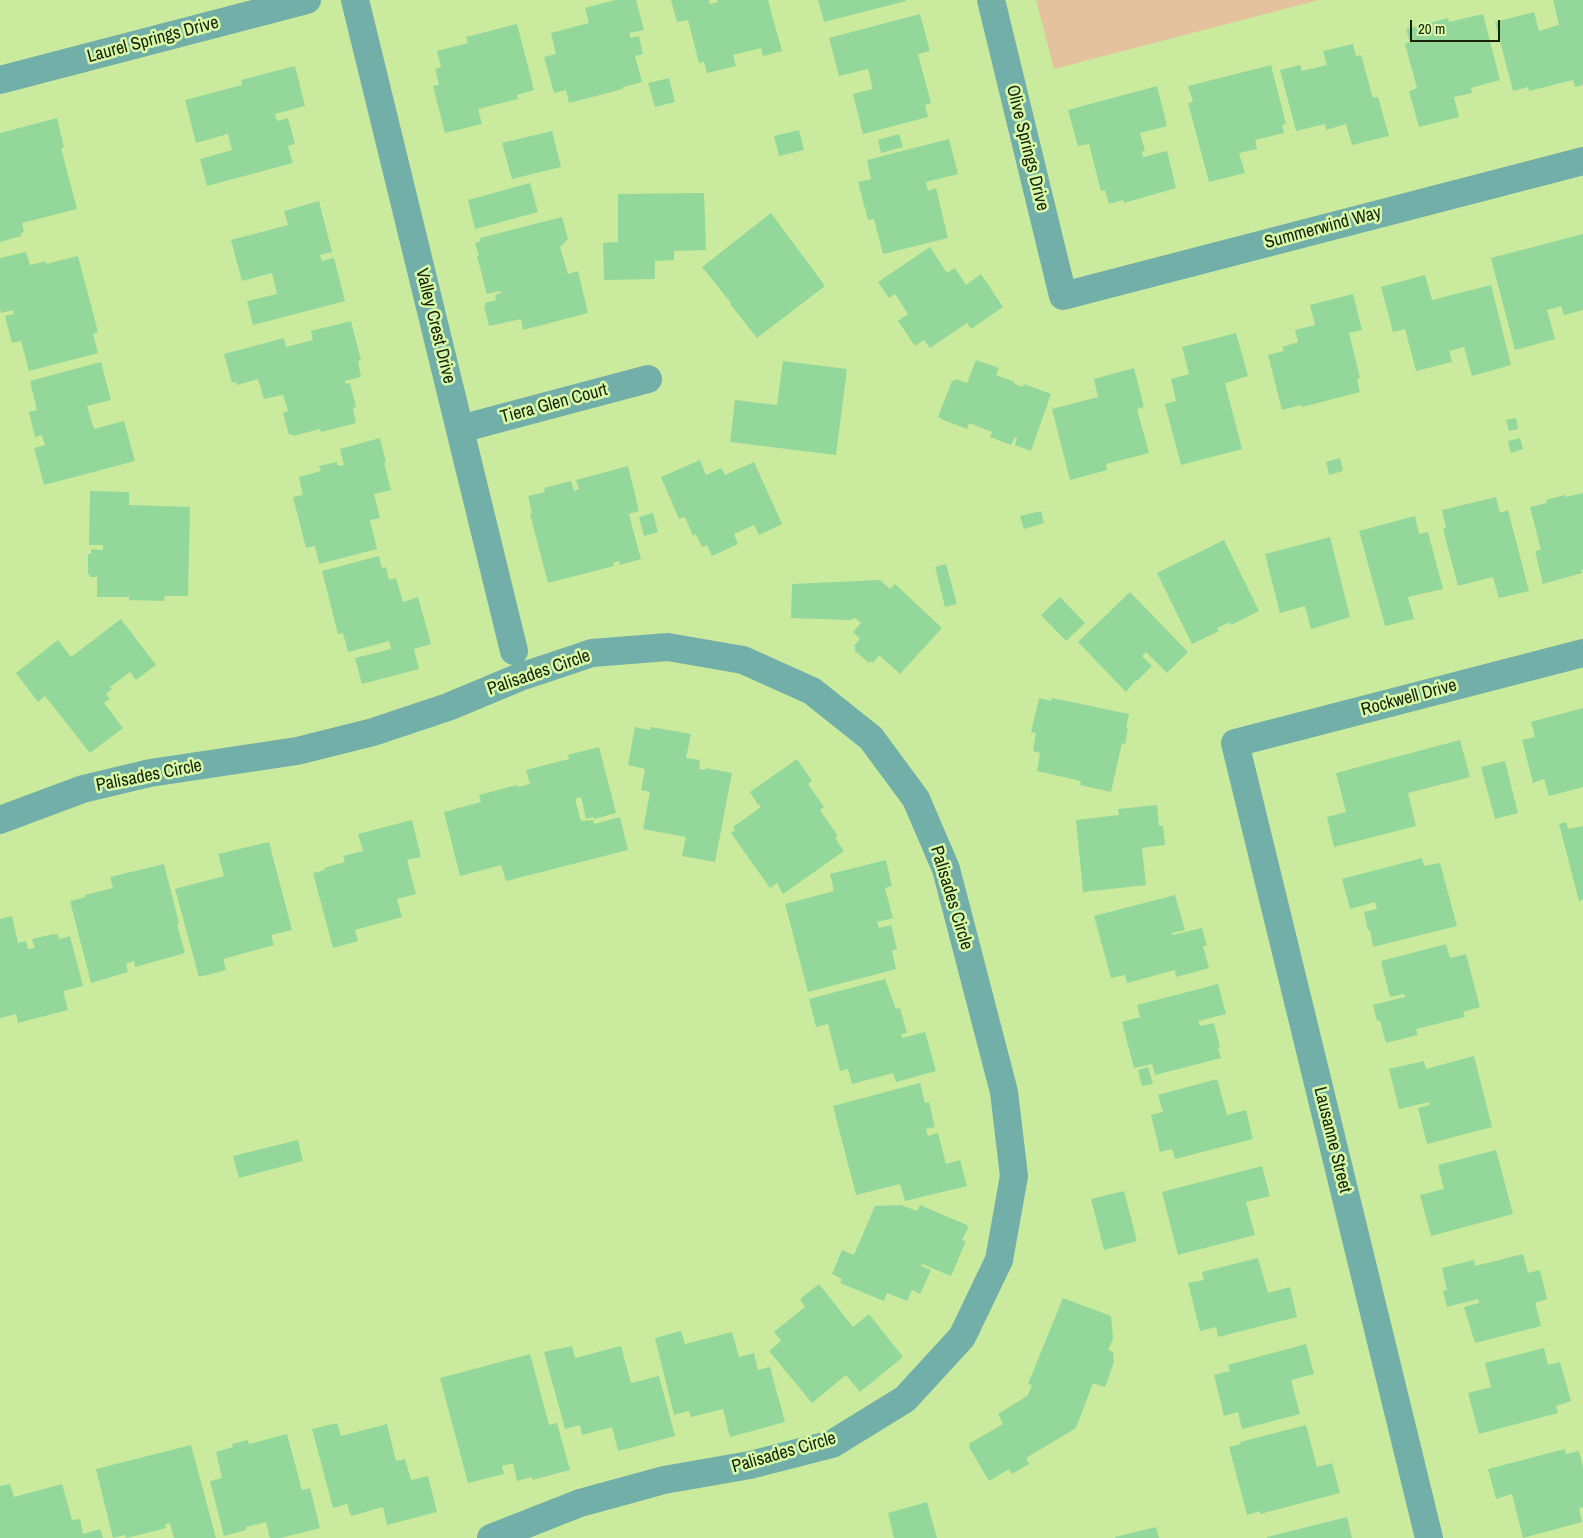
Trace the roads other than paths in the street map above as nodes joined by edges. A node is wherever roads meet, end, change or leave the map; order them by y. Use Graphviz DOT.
graph roads {
  1 [pos="307,0"];
  2 [pos="355,0"];
  3 [pos="991,0"];
  4 [pos="0,80"];
  5 [pos="1583,161"];
  6 [pos="1063,296"];
  7 [pos="648,379"];
  8 [pos="460,428"];
  9 [pos="514,651"];
  10 [pos="1583,652"];
  11 [pos="1235,743"];
  12 [pos="0,820"];
  13 [pos="491,1538"];
  14 [pos="1429,1538"];
  1 -- 4 [label="street, Laurel Springs Drive"];
  2 -- 8 [label="street, Valley Crest Drive"];
  3 -- 6 [label="street, Olive Springs Drive"];
  5 -- 6 [label="street, Summerwind Way"];
  7 -- 8 [label="street, Tiera Glen Court"];
  8 -- 9 [label="street, Valley Crest Drive"];
  10 -- 11 [label="street, Rockwell Drive"];
  11 -- 14 [label="street, Lausanne Street"];
  12 -- 13 [label="street, Palisades Circle"];
}
